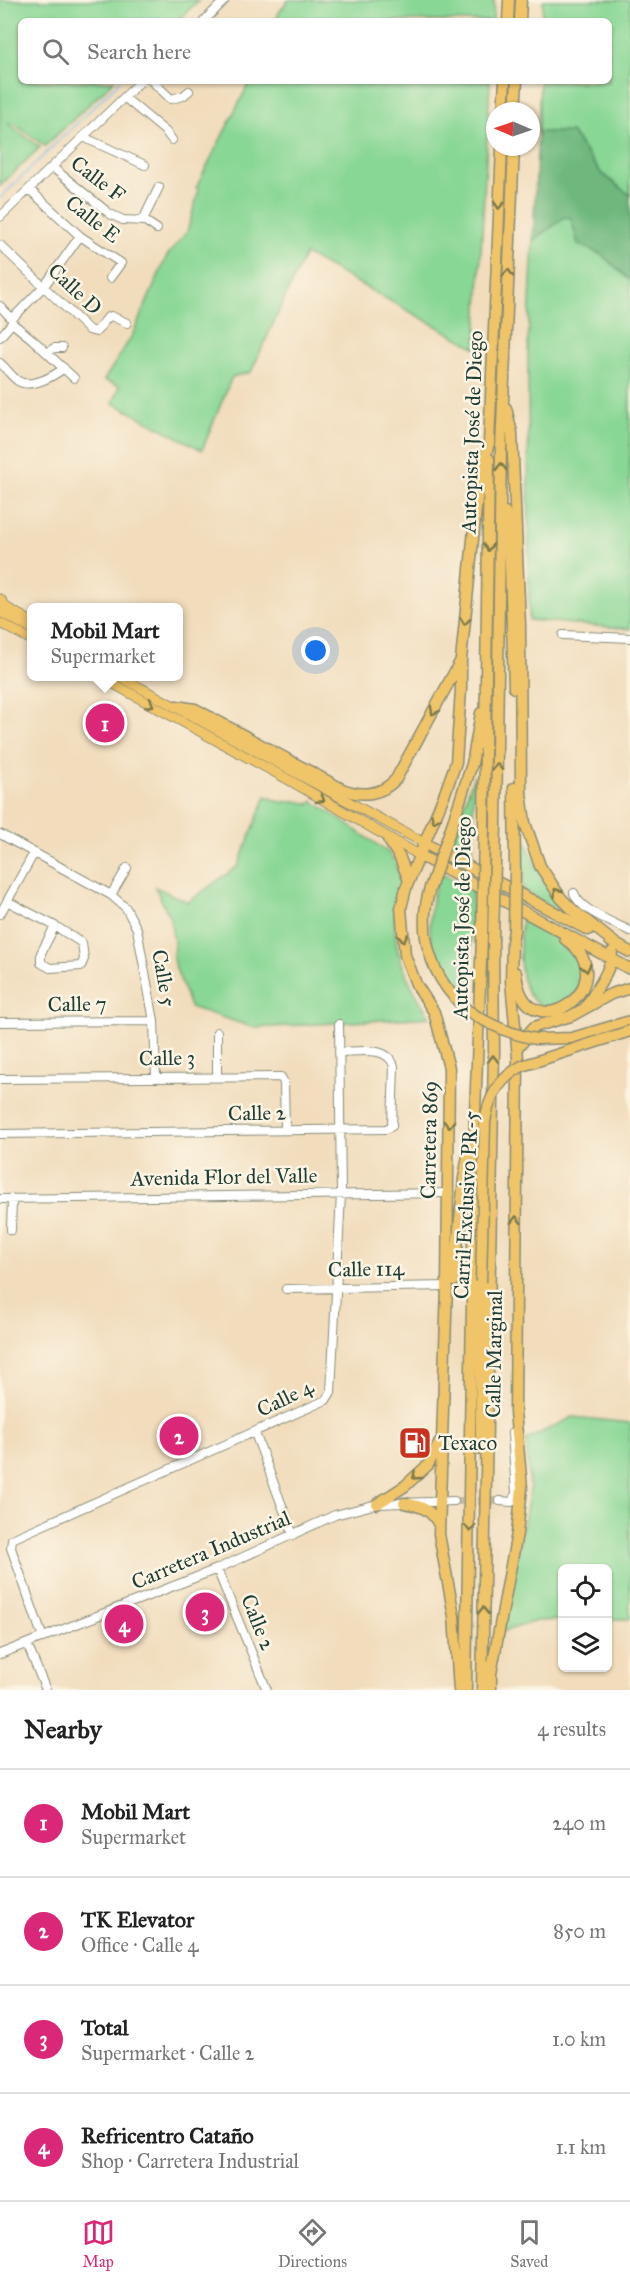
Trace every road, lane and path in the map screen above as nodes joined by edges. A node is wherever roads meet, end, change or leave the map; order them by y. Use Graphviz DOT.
graph roads {
  1 [pos="225,0"];
  2 [pos="508,0"];
  3 [pos="521,0"];
  4 [pos="207,18"];
  5 [pos="508,18"];
  6 [pos="520,18"];
  7 [pos="138,84"];
  8 [pos="155,84"];
  9 [pos="505,84"];
  10 [pos="517,84"];
  11 [pos="189,91"];
  12 [pos="125,98"];
  13 [pos="504,102"];
  14 [pos="516,102"];
  15 [pos="83,137"];
  16 [pos="172,140"];
  17 [pos="502,156"];
  18 [pos="514,156"];
  19 [pos="145,165"];
  20 [pos="52,167"];
  21 [pos="159,187"];
  22 [pos="29,189"];
  23 [pos="0,217"];
  24 [pos="138,220"];
  25 [pos="157,229"];
  26 [pos="80,236"];
  27 [pos="0,244"];
  28 [pos="110,278"];
  29 [pos="45,285"];
  30 [pos="0,306"];
  31 [pos="12,321"];
  32 [pos="127,323"];
  33 [pos="0,337"];
  34 [pos="62,348"];
  35 [pos="47,353"];
  36 [pos="0,363"];
  37 [pos="64,368"];
  38 [pos="74,378"];
  39 [pos="502,396"];
  40 [pos="489,438"];
  41 [pos="500,492"];
  42 [pos="0,599"];
  43 [pos="0,612"];
  44 [pos="27,619"];
  45 [pos="0,623"];
  46 [pos="27,626"];
  47 [pos="563,634"];
  48 [pos="27,637"];
  49 [pos="630,638"];
  50 [pos="461,660"];
  51 [pos="108,681"];
  52 [pos="128,681"];
  53 [pos="486,686"];
  54 [pos="176,706"];
  55 [pos="199,731"];
  56 [pos="263,753"];
  57 [pos="0,834"];
  58 [pos="388,839"];
  59 [pos="424,843"];
  60 [pos="34,853"];
  61 [pos="419,855"];
  62 [pos="127,868"];
  63 [pos="409,881"];
  64 [pos="574,893"];
  65 [pos="111,895"];
  66 [pos="7,901"];
  67 [pos="0,914"];
  68 [pos="550,925"];
  69 [pos="55,926"];
  70 [pos="514,930"];
  71 [pos="630,931"];
  72 [pos="488,938"];
  73 [pos="612,942"];
  74 [pos="630,952"];
  75 [pos="612,958"];
  76 [pos="630,969"];
  77 [pos="630,988"];
  78 [pos="585,1008"];
  79 [pos="154,1021"];
  80 [pos="630,1021"];
  81 [pos="0,1022"];
  82 [pos="339,1024"];
  83 [pos="630,1031"];
  84 [pos="217,1032"];
  85 [pos="339,1052"];
  86 [pos="518,1058"];
  87 [pos="217,1076"];
  88 [pos="156,1077"];
  89 [pos="0,1079"];
  90 [pos="475,1112"];
  91 [pos="285,1130"];
  92 [pos="340,1130"];
  93 [pos="0,1134"];
  94 [pos="448,1193"];
  95 [pos="341,1194"];
  96 [pos="0,1199"];
  97 [pos="12,1199"];
  98 [pos="11,1230"];
  99 [pos="447,1286"];
  100 [pos="286,1288"];
  101 [pos="338,1288"];
  102 [pos="444,1386"];
  103 [pos="255,1432"];
  104 [pos="442,1437"];
  105 [pos="479,1437"];
  106 [pos="486,1491"];
  107 [pos="470,1493"];
  108 [pos="440,1501"];
  109 [pos="454,1501"];
  110 [pos="500,1501"];
  111 [pos="517,1502"];
  112 [pos="404,1503"];
  113 [pos="377,1504"];
  114 [pos="440,1526"];
  115 [pos="293,1535"];
  116 [pos="217,1569"];
  117 [pos="43,1638"];
  118 [pos="27,1644"];
  119 [pos="0,1654"];
  120 [pos="46,1690"];
  121 [pos="267,1690"];
  122 [pos="459,1690"];
  123 [pos="466,1690"];
  124 [pos="482,1690"];
  125 [pos="491,1690"];
  1 -- 4 [label="street"];
  2 -- 5 [label="highway"];
  3 -- 6 [label="highway"];
  7 -- 12 [label="street"];
  8 -- 11 [label="street"];
  9 -- 13 [label="highway"];
  10 -- 14 [label="highway"];
  12 -- 15 [label="street"];
  12 -- 16 [label="street"];
  15 -- 19 [label="street"];
  15 -- 20 [label="street"];
  17 -- 40 [label="highway, Autopista José de Diego, one-way"];
  39 -- 18 [label="highway, Autopista José de Diego, one-way"];
  20 -- 22 [label="street"];
  20 -- 24 [label="street, Calle F"];
  21 -- 24 [label="street"];
  22 -- 23 [label="street"];
  22 -- 26 [label="street, Calle E"];
  24 -- 25 [label="street, Calle F"];
  26 -- 28 [label="street, Calle E"];
  26 -- 29 [label="street"];
  27 -- 29 [label="street, Calle D"];
  29 -- 31 [label="street"];
  29 -- 32 [label="street, Calle D"];
  30 -- 31 [label="street"];
  31 -- 33 [label="street"];
  31 -- 35 [label="street"];
  34 -- 35 [label="street"];
  35 -- 37 [label="street"];
  36 -- 37 [label="street"];
  37 -- 38 [label="street"];
  41 -- 39 [label="highway, Autopista José de Diego, one-way"];
  73 -- 39 [label="highway, one-way"];
  40 -- 50 [label="highway, Carretera 869, one-way"];
  40 -- 53 [label="highway, Autopista José de Diego, one-way"];
  41 -- 70 [label="highway, bridge"];
  72 -- 41 [label="highway, Autopista José de Diego, one-way, bridge"];
  42 -- 44 [label="main road"];
  43 -- 46 [label="main road"];
  45 -- 48 [label="main road"];
  47 -- 49 [label="street"];
  50 -- 54 [label="highway, one-way"];
  50 -- 59 [label="highway, Carretera 869, one-way"];
  51 -- 55 [label="main road, one-way"];
  52 -- 54 [label="main road"];
  53 -- 72 [label="highway, Autopista José de Diego, bridge"];
  53 -- 80 [label="highway, bridge"];
  54 -- 56 [label="main road"];
  55 -- 56 [label="main road"];
  55 -- 58 [label="main road, one-way"];
  56 -- 59 [label="main road"];
  57 -- 60 [label="street, Calle 5"];
  58 -- 61 [label="main road"];
  58 -- 63 [label="highway"];
  59 -- 61 [label="highway, Carretera 869"];
  59 -- 73 [label="highway"];
  60 -- 65 [label="street, Calle 5"];
  60 -- 66 [label="street"];
  61 -- 63 [label="highway, Carretera 869"];
  61 -- 68 [label="highway"];
  62 -- 65 [label="street"];
  63 -- 94 [label="highway, Carretera 869, one-way"];
  64 -- 71 [label="street"];
  65 -- 79 [label="street, Calle 5"];
  66 -- 67 [label="street"];
  66 -- 69 [label="street"];
  68 -- 70 [label="highway, one-way"];
  68 -- 75 [label="highway"];
  69 -- 69 [label="street"];
  70 -- 86 [label="highway, Calle Marginal"];
  72 -- 90 [label="highway, Autopista José de Diego"];
  106 -- 72 [label="highway, Autopista José de Diego, one-way"];
  73 -- 74 [label="highway"];
  73 -- 75 [label="highway"];
  75 -- 76 [label="highway"];
  75 -- 78 [label="highway"];
  77 -- 78 [label="highway"];
  78 -- 86 [label="highway"];
  79 -- 81 [label="street, Calle 7"];
  79 -- 88 [label="street, Calle 5"];
  82 -- 85 [label="street, Calle 4"];
  83 -- 105 [label="highway, Carril Exclusivo PR-5, bridge"];
  84 -- 87 [label="street"];
  85 -- 92 [label="street, Calle 4"];
  85 -- 92 [label="street, Calle 2"];
  111 -- 86 [label="highway, Calle Marginal, one-way"];
  87 -- 88 [label="street, Calle 3"];
  87 -- 91 [label="street, Calle 3"];
  88 -- 89 [label="street, Calle 3"];
  90 -- 102 [label="highway"];
  90 -- 107 [label="highway, Autopista José de Diego"];
  91 -- 92 [label="street, Calle 2"];
  91 -- 93 [label="street, Calle 2"];
  92 -- 95 [label="street, Calle 4"];
  94 -- 95 [label="street, Avenida Flor del Valle"];
  94 -- 99 [label="highway, Carretera 869"];
  95 -- 97 [label="street, Avenida Flor del Valle"];
  95 -- 101 [label="street, Calle 4"];
  96 -- 97 [label="street, Avenida Flor del Valle"];
  97 -- 98 [label="street"];
  99 -- 101 [label="street, Calle 114"];
  99 -- 102 [label="highway, Carretera 869"];
  100 -- 101 [label="street, Calle 114"];
  101 -- 103 [label="street, Calle 4"];
  102 -- 104 [label="highway, Carretera 869"];
  103 -- 115 [label="street"];
  103 -- 117 [label="street, Calle 4"];
  104 -- 108 [label="highway, Carretera 869"];
  104 -- 113 [label="highway, one-way"];
  105 -- 106 [label="highway"];
  105 -- 107 [label="highway"];
  124 -- 106 [label="highway, Autopista José de Diego, one-way"];
  107 -- 123 [label="highway, Autopista José de Diego, one-way"];
  108 -- 109 [label="street, Carretera Industrial"];
  108 -- 112 [label="street, Carretera Industrial"];
  108 -- 114 [label="highway, Carretera 869"];
  110 -- 111 [label="street"];
  111 -- 125 [label="highway, Calle Marginal"];
  112 -- 113 [label="street, Carretera Industrial"];
  112 -- 114 [label="highway"];
  113 -- 115 [label="street, Carretera Industrial"];
  114 -- 122 [label="highway, Carretera 869"];
  115 -- 116 [label="street, Carretera Industrial"];
  116 -- 117 [label="street, Carretera Industrial"];
  116 -- 121 [label="street, Calle 2"];
  117 -- 118 [label="street, Carretera Industrial"];
  118 -- 119 [label="street, Carretera Industrial"];
  118 -- 120 [label="street"];
}
